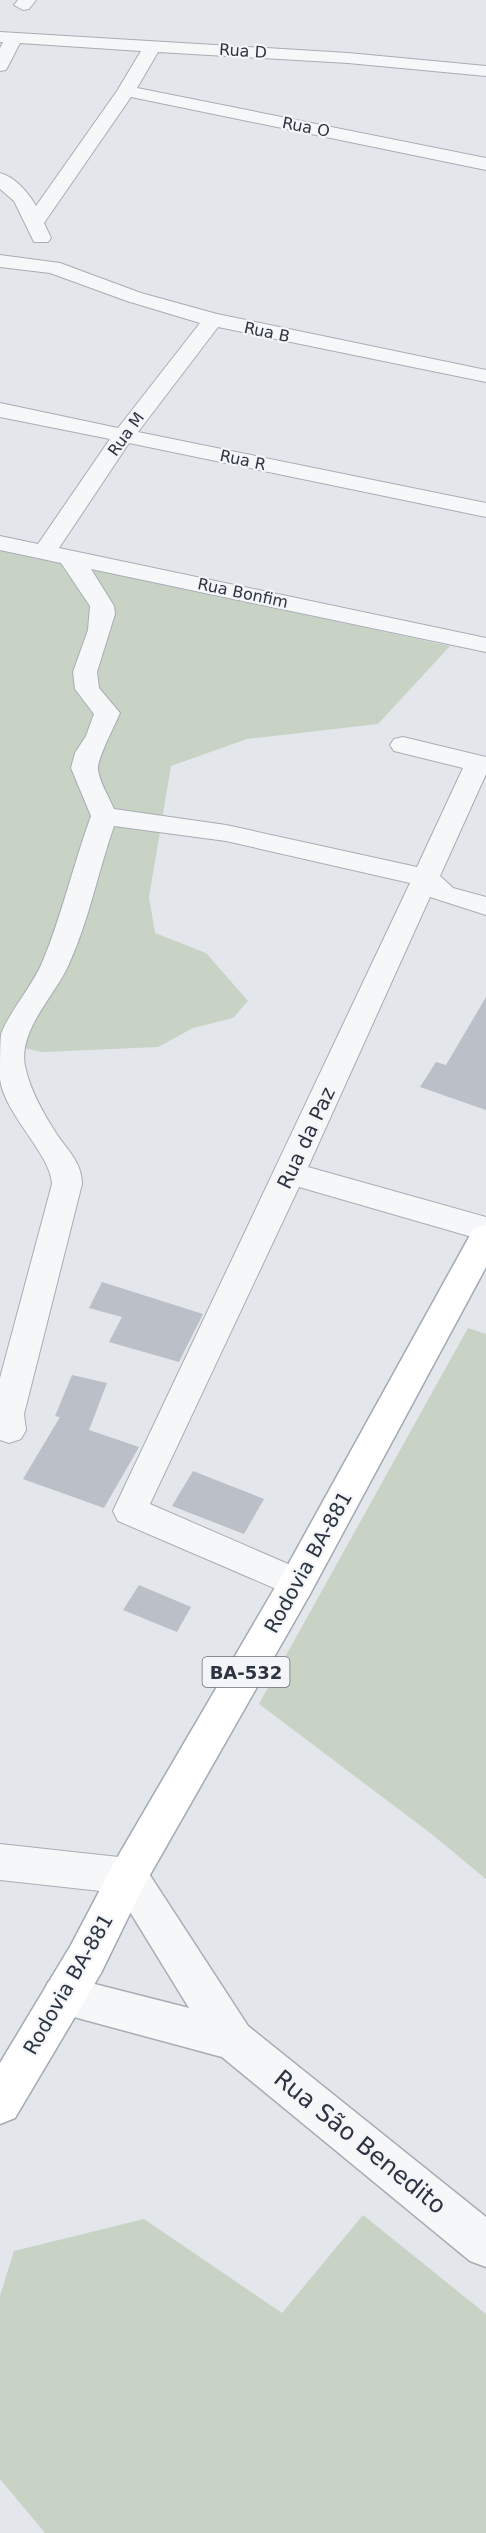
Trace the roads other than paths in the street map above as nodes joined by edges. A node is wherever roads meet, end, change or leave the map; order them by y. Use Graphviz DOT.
graph roads {
  1 [pos="7,38"];
  2 [pos="153,46"];
  3 [pos="0,66"];
  4 [pos="486,71"];
  5 [pos="126,91"];
  6 [pos="486,164"];
  7 [pos="0,179"];
  8 [pos="18,192"];
  9 [pos="0,208"];
  10 [pos="34,223"];
  11 [pos="2,264"];
  12 [pos="53,267"];
  13 [pos="213,320"];
  14 [pos="486,376"];
  15 [pos="0,410"];
  16 [pos="124,435"];
  17 [pos="486,510"];
  18 [pos="0,543"];
  19 [pos="57,555"];
  20 [pos="486,645"];
  21 [pos="403,744"];
  22 [pos="482,764"];
  23 [pos="104,816"];
  24 [pos="424,877"];
  25 [pos="486,906"];
  26 [pos="291,1173"];
  27 [pos="486,1228"];
  28 [pos="486,1237"];
  29 [pos="9,1430"];
  30 [pos="297,1583"];
  31 [pos="0,1862"];
  32 [pos="128,1876"];
  33 [pos="63,1996"];
  34 [pos="233,2040"];
  35 [pos="0,2103"];
  36 [pos="486,2245"];
  1 -- 2 [label="street, Rua D"];
  1 -- 3 [label="street"];
  2 -- 4 [label="street, Rua D"];
  2 -- 5 [label="street"];
  5 -- 6 [label="street, Rua O"];
  5 -- 10 [label="street"];
  7 -- 8 [label="street"];
  8 -- 9 [label="street"];
  8 -- 10 [label="street"];
  10 -- 12 [label="street"];
  11 -- 12 [label="street, Rua B"];
  12 -- 13 [label="street, Rua B"];
  13 -- 14 [label="street, Rua B"];
  13 -- 16 [label="street, Rua M"];
  15 -- 16 [label="street, Rua R"];
  16 -- 17 [label="street, Rua R"];
  16 -- 19 [label="street, Rua M"];
  18 -- 19 [label="street, Rua Bonfim"];
  19 -- 20 [label="street, Rua Bonfim"];
  19 -- 23 [label="street"];
  21 -- 22 [label="street"];
  22 -- 24 [label="street, Rua da Paz"];
  23 -- 24 [label="street"];
  23 -- 29 [label="street"];
  24 -- 25 [label="street"];
  24 -- 26 [label="street, Rua da Paz"];
  26 -- 27 [label="street"];
  26 -- 30 [label="street, Rua da Paz"];
  28 -- 30 [label="main road, Rodovia BA-881 / BA-532"];
  30 -- 32 [label="main road, Rodovia BA-881 / BA-532"];
  31 -- 32 [label="street"];
  32 -- 33 [label="main road, Rodovia BA-881 / BA-532"];
  32 -- 34 [label="street, Rua São Benedito"];
  33 -- 34 [label="street, Rua São Benedito"];
  33 -- 35 [label="main road, Rodovia BA-881 / BA-532"];
  34 -- 36 [label="street, Rua São Benedito"];
}
